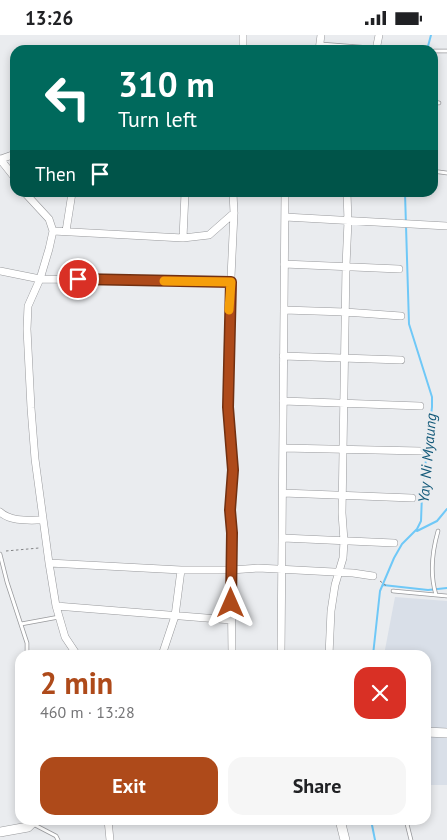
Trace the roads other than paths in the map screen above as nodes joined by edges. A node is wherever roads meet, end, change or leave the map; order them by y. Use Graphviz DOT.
graph roads {
  1 [pos="1,159"];
  2 [pos="10,172"];
  3 [pos="29,197"];
  4 [pos="71,197"];
  5 [pos="186,197"];
  6 [pos="232,197"];
  7 [pos="285,197"];
  8 [pos="347,197"];
  9 [pos="234,213"];
  10 [pos="286,217"];
  11 [pos="348,221"];
  12 [pos="447,226"];
  13 [pos="53,231"];
  14 [pos="66,231"];
  15 [pos="183,238"];
  16 [pos="284,264"];
  17 [pos="346,266"];
  18 [pos="399,269"];
  19 [pos="0,271"];
  20 [pos="40,279"];
  21 [pos="231,282"];
  22 [pos="284,310"];
  23 [pos="345,312"];
  24 [pos="401,316"];
  25 [pos="283,356"];
  26 [pos="345,358"];
  27 [pos="401,360"];
  28 [pos="283,401"];
  29 [pos="344,404"];
  30 [pos="420,406"];
  31 [pos="283,448"];
  32 [pos="344,450"];
  33 [pos="420,451"];
  34 [pos="283,493"];
  35 [pos="343,496"];
  36 [pos="412,498"];
  37 [pos="0,512"];
  38 [pos="43,520"];
  39 [pos="438,531"];
  40 [pos="283,538"];
  41 [pos="344,541"];
  42 [pos="394,543"];
  43 [pos="0,553"];
  44 [pos="49,563"];
  45 [pos="181,570"];
  46 [pos="282,570"];
  47 [pos="231,571"];
  48 [pos="339,572"];
  49 [pos="373,576"];
  50 [pos="394,591"];
  51 [pos="436,595"];
  52 [pos="447,596"];
  53 [pos="56,606"];
  54 [pos="175,616"];
  55 [pos="59,617"];
  56 [pos="231,620"];
  57 [pos="21,624"];
  58 [pos="27,650"];
  59 [pos="73,650"];
  60 [pos="164,650"];
  61 [pos="232,650"];
  62 [pos="281,650"];
  63 [pos="329,650"];
  64 [pos="431,732"];
  65 [pos="447,733"];
  66 [pos="29,825"];
  67 [pos="38,825"];
  68 [pos="108,825"];
  69 [pos="341,825"];
  70 [pos="407,825"];
  71 [pos="0,832"];
  72 [pos="58,840"];
  73 [pos="110,840"];
  74 [pos="345,840"];
  75 [pos="411,840"];
  1 -- 2 [label="street"];
  3 -- 13 [label="street"];
  4 -- 14 [label="street"];
  5 -- 15 [label="street"];
  6 -- 9 [label="street"];
  7 -- 10 [label="street"];
  8 -- 11 [label="street"];
  9 -- 15 [label="street"];
  9 -- 21 [label="street"];
  10 -- 11 [label="street"];
  10 -- 16 [label="street"];
  11 -- 12 [label="street"];
  11 -- 17 [label="street"];
  13 -- 14 [label="street"];
  13 -- 20 [label="street"];
  14 -- 15 [label="street"];
  16 -- 17 [label="street"];
  16 -- 22 [label="street"];
  17 -- 18 [label="street"];
  17 -- 23 [label="street"];
  19 -- 20 [label="street"];
  20 -- 21 [label="street"];
  20 -- 38 [label="street"];
  21 -- 47 [label="street"];
  22 -- 23 [label="street"];
  22 -- 25 [label="street"];
  23 -- 24 [label="street"];
  23 -- 26 [label="street"];
  25 -- 26 [label="street"];
  25 -- 28 [label="street"];
  26 -- 27 [label="street"];
  26 -- 29 [label="street"];
  28 -- 29 [label="street"];
  28 -- 31 [label="street"];
  29 -- 30 [label="street"];
  29 -- 32 [label="street"];
  31 -- 32 [label="street"];
  31 -- 34 [label="street"];
  32 -- 33 [label="street"];
  32 -- 35 [label="street"];
  34 -- 35 [label="street"];
  34 -- 40 [label="street"];
  35 -- 36 [label="street"];
  35 -- 41 [label="street"];
  37 -- 38 [label="street"];
  38 -- 44 [label="street"];
  39 -- 51 [label="lane"];
  40 -- 41 [label="street"];
  40 -- 46 [label="street"];
  41 -- 42 [label="street"];
  41 -- 48 [label="street"];
  43 -- 57 [label="lane"];
  44 -- 45 [label="street"];
  44 -- 53 [label="street"];
  45 -- 47 [label="street"];
  45 -- 54 [label="street"];
  46 -- 47 [label="street"];
  46 -- 48 [label="street"];
  46 -- 62 [label="street"];
  47 -- 56 [label="street"];
  48 -- 49 [label="street"];
  48 -- 63 [label="street"];
  50 -- 51 [label="lane"];
  51 -- 52 [label="lane"];
  53 -- 54 [label="street"];
  53 -- 55 [label="street"];
  54 -- 56 [label="street"];
  54 -- 60 [label="street"];
  55 -- 57 [label="lane"];
  55 -- 59 [label="street"];
  56 -- 61 [label="street"];
  57 -- 58 [label="lane"];
  64 -- 65 [label="street"];
  66 -- 71 [label="street"];
  67 -- 72 [label="lane"];
  68 -- 73 [label="street"];
  69 -- 74 [label="street"];
  70 -- 75 [label="lane"];
}
